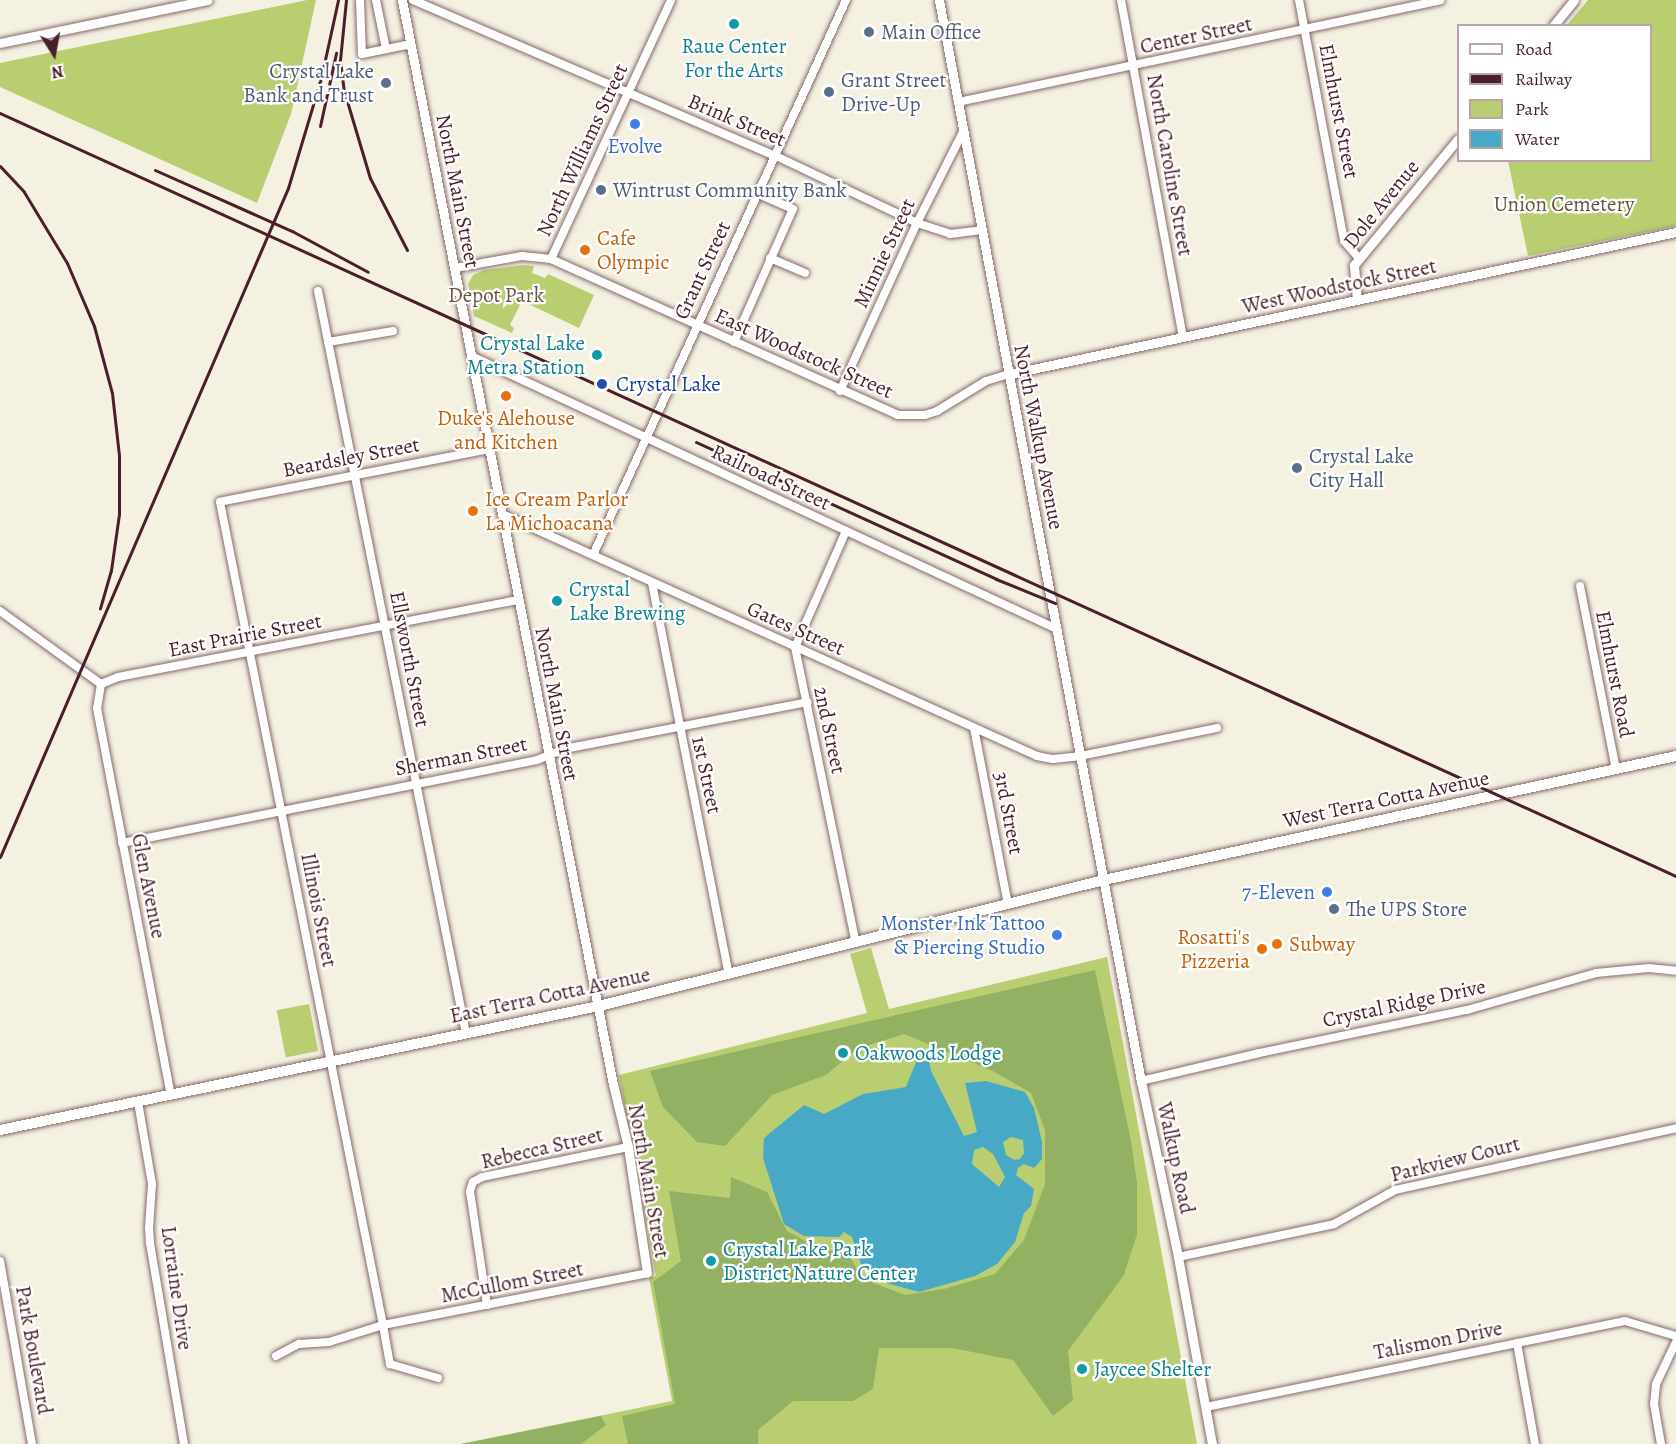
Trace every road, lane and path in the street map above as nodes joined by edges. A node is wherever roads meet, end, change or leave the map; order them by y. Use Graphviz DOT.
graph roads {
  1 [pos="208,0"];
  2 [pos="360,0"];
  3 [pos="376,0"];
  4 [pos="402,0"];
  5 [pos="413,0"];
  6 [pos="670,0"];
  7 [pos="846,0"];
  8 [pos="939,0"];
  9 [pos="1121,0"];
  10 [pos="1299,0"];
  11 [pos="1440,0"];
  12 [pos="1574,0"];
  13 [pos="1555,24"];
  14 [pos="1305,30"];
  15 [pos="0,43"];
  16 [pos="411,44"];
  17 [pos="386,49"];
  18 [pos="1134,66"];
  19 [pos="629,93"];
  20 [pos="958,102"];
  21 [pos="963,132"];
  22 [pos="1457,140"];
  23 [pos="776,156"];
  24 [pos="756,193"];
  25 [pos="917,223"];
  26 [pos="982,230"];
  27 [pos="1676,232"];
  28 [pos="770,258"];
  29 [pos="1359,258"];
  30 [pos="551,259"];
  31 [pos="454,268"];
  32 [pos="805,273"];
  33 [pos="318,291"];
  34 [pos="1357,300"];
  35 [pos="696,324"];
  36 [pos="393,331"];
  37 [pos="1183,337"];
  38 [pos="328,342"];
  39 [pos="734,342"];
  40 [pos="471,356"];
  41 [pos="1009,374"];
  42 [pos="840,391"];
  43 [pos="645,437"];
  44 [pos="489,449"];
  45 [pos="355,475"];
  46 [pos="220,502"];
  47 [pos="502,514"];
  48 [pos="846,531"];
  49 [pos="593,555"];
  50 [pos="652,582"];
  51 [pos="1580,586"];
  52 [pos="518,600"];
  53 [pos="0,611"];
  54 [pos="385,626"];
  55 [pos="1057,629"];
  56 [pos="795,647"];
  57 [pos="250,652"];
  58 [pos="101,684"];
  59 [pos="807,702"];
  60 [pos="678,727"];
  61 [pos="974,728"];
  62 [pos="1217,728"];
  63 [pos="549,755"];
  64 [pos="1080,756"];
  65 [pos="1676,756"];
  66 [pos="1616,769"];
  67 [pos="416,783"];
  68 [pos="281,810"];
  69 [pos="122,843"];
  70 [pos="1104,880"];
  71 [pos="1008,904"];
  72 [pos="856,943"];
  73 [pos="1676,971"];
  74 [pos="729,975"];
  75 [pos="598,1006"];
  76 [pos="466,1034"];
  77 [pos="331,1062"];
  78 [pos="1141,1082"];
  79 [pos="171,1095"];
  80 [pos="138,1102"];
  81 [pos="1676,1128"];
  82 [pos="0,1131"];
  83 [pos="628,1147"];
  84 [pos="1178,1257"];
  85 [pos="0,1261"];
  86 [pos="647,1273"];
  87 [pos="487,1305"];
  88 [pos="383,1325"];
  89 [pos="1676,1336"];
  90 [pos="1676,1342"];
  91 [pos="1517,1343"];
  92 [pos="276,1356"];
  93 [pos="438,1378"];
  94 [pos="1206,1407"];
  95 [pos="32,1444"];
  96 [pos="184,1444"];
  97 [pos="1212,1444"];
  98 [pos="1535,1444"];
  99 [pos="1661,1444"];
  1 -- 15 [label="street"];
  2 -- 17 [label="street"];
  3 -- 17 [label="street"];
  4 -- 16 [label="street, North Main Street"];
  5 -- 19 [label="street, Brink Street"];
  6 -- 19 [label="street, North Williams Street"];
  7 -- 23 [label="street, Grant Street"];
  8 -- 20 [label="street, North Walkup Avenue"];
  9 -- 18 [label="street, North Caroline Street"];
  10 -- 14 [label="street, Elmhurst Street"];
  11 -- 14 [label="street, Center Street"];
  12 -- 13 [label="street"];
  14 -- 18 [label="street, Center Street"];
  14 -- 29 [label="street, Elmhurst Street"];
  16 -- 17 [label="street"];
  16 -- 31 [label="street, North Main Street"];
  18 -- 20 [label="street, Center Street"];
  18 -- 37 [label="street, North Caroline Street"];
  19 -- 23 [label="street, Brink Street"];
  19 -- 30 [label="street, North Williams Street"];
  20 -- 21 [label="street, North Walkup Avenue"];
  21 -- 25 [label="street, Minnie Street"];
  21 -- 26 [label="street, North Walkup Avenue"];
  22 -- 29 [label="street, Dole Avenue"];
  23 -- 24 [label="street, Grant Street"];
  23 -- 25 [label="street, Brink Street"];
  24 -- 28 [label="street"];
  24 -- 35 [label="street, Grant Street"];
  25 -- 26 [label="street, Brink Street"];
  25 -- 42 [label="street, Minnie Street"];
  26 -- 41 [label="street, North Walkup Avenue"];
  27 -- 34 [label="street, West Woodstock Street"];
  28 -- 32 [label="street"];
  28 -- 39 [label="street"];
  29 -- 34 [label="street, Dole Avenue"];
  30 -- 31 [label="street, North Williams Street"];
  30 -- 35 [label="street, East Woodstock Street"];
  31 -- 40 [label="street, North Main Street"];
  33 -- 38 [label="street, Ellsworth Street"];
  34 -- 37 [label="street, West Woodstock Street"];
  35 -- 39 [label="street, East Woodstock Street"];
  35 -- 43 [label="street, Grant Street"];
  36 -- 38 [label="street"];
  37 -- 41 [label="street, West Woodstock Street"];
  38 -- 45 [label="street, Ellsworth Street"];
  39 -- 42 [label="street, East Woodstock Street"];
  40 -- 43 [label="street, Railroad Street"];
  40 -- 44 [label="street, North Main Street"];
  41 -- 42 [label="street, East Woodstock Street"];
  41 -- 55 [label="street, North Walkup Avenue"];
  43 -- 48 [label="street, Railroad Street"];
  43 -- 49 [label="street, Grant Street"];
  44 -- 45 [label="street, Beardsley Street"];
  44 -- 47 [label="street, North Main Street"];
  45 -- 46 [label="street, Beardsley Street"];
  45 -- 54 [label="street, Ellsworth Street"];
  46 -- 57 [label="street, Illinois Street"];
  47 -- 49 [label="street, Gates Street"];
  47 -- 52 [label="street, North Main Street"];
  48 -- 55 [label="street, Railroad Street"];
  48 -- 56 [label="street"];
  49 -- 50 [label="street, Gates Street"];
  50 -- 56 [label="street, Gates Street"];
  50 -- 60 [label="street, 1st Street"];
  51 -- 66 [label="street, Elmhurst Road"];
  52 -- 54 [label="street, East Prairie Street"];
  52 -- 63 [label="street, North Main Street"];
  53 -- 58 [label="street"];
  54 -- 57 [label="street, East Prairie Street"];
  54 -- 67 [label="street, Ellsworth Street"];
  55 -- 64 [label="street, North Walkup Avenue"];
  56 -- 59 [label="street, 2nd Street"];
  56 -- 61 [label="street, Gates Street"];
  57 -- 58 [label="street, East Prairie Street"];
  57 -- 68 [label="street, Illinois Street"];
  58 -- 69 [label="street, Glen Avenue"];
  59 -- 60 [label="street, Sherman Street"];
  59 -- 72 [label="street, 2nd Street"];
  60 -- 63 [label="street, Sherman Street"];
  60 -- 74 [label="street, 1st Street"];
  61 -- 64 [label="street, Gates Street"];
  61 -- 71 [label="street, 3rd Street"];
  62 -- 64 [label="street, Gates Street"];
  63 -- 67 [label="street, Sherman Street"];
  63 -- 75 [label="street, North Main Street"];
  64 -- 70 [label="street, North Walkup Avenue"];
  65 -- 66 [label="main road, West Terra Cotta Avenue"];
  66 -- 70 [label="main road, West Terra Cotta Avenue"];
  67 -- 68 [label="street, Sherman Street"];
  67 -- 76 [label="street, Ellsworth Street"];
  68 -- 69 [label="street, Sherman Street"];
  68 -- 77 [label="street, Illinois Street"];
  69 -- 79 [label="street, Glen Avenue"];
  70 -- 71 [label="main road, East Terra Cotta Avenue"];
  70 -- 78 [label="street, Walkup Road"];
  71 -- 72 [label="main road, East Terra Cotta Avenue"];
  72 -- 74 [label="main road, East Terra Cotta Avenue"];
  73 -- 78 [label="street, Crystal Ridge Drive"];
  74 -- 75 [label="main road, East Terra Cotta Avenue"];
  75 -- 76 [label="main road, East Terra Cotta Avenue"];
  75 -- 83 [label="street, North Main Street"];
  76 -- 77 [label="main road, East Terra Cotta Avenue"];
  77 -- 79 [label="main road, East Terra Cotta Avenue"];
  77 -- 88 [label="street, Illinois Street"];
  78 -- 84 [label="street, Walkup Road"];
  79 -- 80 [label="main road, East Terra Cotta Avenue"];
  80 -- 82 [label="main road, East Terra Cotta Avenue"];
  80 -- 96 [label="street, Lorraine Drive"];
  81 -- 84 [label="street, Parkview Court"];
  83 -- 86 [label="street, North Main Street"];
  83 -- 87 [label="street, Rebecca Street"];
  84 -- 94 [label="street, Walkup Road"];
  85 -- 95 [label="street, Park Boulevard"];
  86 -- 87 [label="street, McCullom Street"];
  87 -- 88 [label="street, McCullom Street"];
  88 -- 92 [label="street, McCullom Street"];
  88 -- 93 [label="street, Illinois Street"];
  89 -- 91 [label="street, Talismon Drive"];
  90 -- 99 [label="street"];
  91 -- 94 [label="street, Talismon Drive"];
  91 -- 98 [label="street"];
  94 -- 97 [label="street, Walkup Road"];
}
